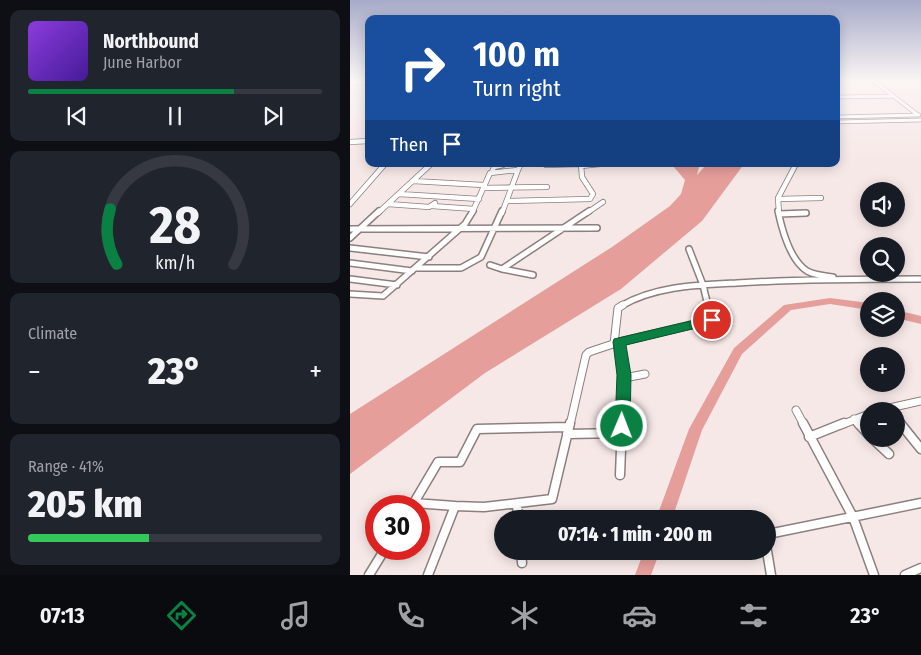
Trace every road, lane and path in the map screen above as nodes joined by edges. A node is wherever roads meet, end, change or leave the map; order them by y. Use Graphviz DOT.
graph roads {
  1 [pos="909,108"];
  2 [pos="868,116"];
  3 [pos="840,117"];
  4 [pos="920,117"];
  5 [pos="873,121"];
  6 [pos="840,122"];
  7 [pos="365,141"];
  8 [pos="350,142"];
  9 [pos="382,167"];
  10 [pos="428,167"];
  11 [pos="494,167"];
  12 [pos="519,167"];
  13 [pos="581,167"];
  14 [pos="794,167"];
  15 [pos="518,170"];
  16 [pos="492,172"];
  17 [pos="413,180"];
  18 [pos="483,187"];
  19 [pos="512,187"];
  20 [pos="548,187"];
  21 [pos="399,194"];
  22 [pos="822,198"];
  23 [pos="479,199"];
  24 [pos="778,199"];
  25 [pos="507,201"];
  26 [pos="603,202"];
  27 [pos="350,204"];
  28 [pos="388,204"];
  29 [pos="474,209"];
  30 [pos="806,212"];
  31 [pos="779,214"];
  32 [pos="460,228"];
  33 [pos="495,228"];
  34 [pos="564,228"];
  35 [pos="597,228"];
  36 [pos="350,229"];
  37 [pos="360,229"];
  38 [pos="350,238"];
  39 [pos="350,248"];
  40 [pos="689,250"];
  41 [pos="429,257"];
  42 [pos="350,263"];
  43 [pos="490,265"];
  44 [pos="502,269"];
  45 [pos="414,270"];
  46 [pos="533,275"];
  47 [pos="921,278"];
  48 [pos="350,279"];
  49 [pos="858,280"];
  50 [pos="397,285"];
  51 [pos="703,285"];
  52 [pos="350,294"];
  53 [pos="712,320"];
  54 [pos="719,334"];
  55 [pos="616,343"];
  56 [pos="644,374"];
  57 [pos="624,378"];
  58 [pos="920,403"];
  59 [pos="905,406"];
  60 [pos="796,410"];
  61 [pos="860,417"];
  62 [pos="854,419"];
  63 [pos="860,425"];
  64 [pos="905,429"];
  65 [pos="568,430"];
  66 [pos="622,433"];
  67 [pos="809,437"];
  68 [pos="882,447"];
  69 [pos="921,449"];
  70 [pos="889,454"];
  71 [pos="620,476"];
  72 [pos="419,495"];
  73 [pos="921,503"];
  74 [pos="517,504"];
  75 [pos="430,505"];
  76 [pos="456,506"];
  77 [pos="517,510"];
  78 [pos="853,518"];
  79 [pos="776,532"];
  80 [pos="378,560"];
  81 [pos="522,560"];
  82 [pos="768,560"];
  83 [pos="522,563"];
  84 [pos="921,568"];
  85 [pos="368,575"];
  86 [pos="428,575"];
  87 [pos="771,575"];
  88 [pos="874,575"];
  89 [pos="905,575"];
  1 -- 4 [label="street"];
  2 -- 3 [label="street"];
  2 -- 4 [label="street"];
  2 -- 5 [label="street"];
  4 -- 5 [label="street"];
  5 -- 6 [label="street"];
  7 -- 8 [label="street"];
  9 -- 27 [label="street"];
  10 -- 17 [label="street"];
  11 -- 16 [label="street"];
  12 -- 15 [label="street"];
  13 -- 25 [label="street"];
  14 -- 24 [label="street"];
  15 -- 16 [label="street"];
  15 -- 19 [label="street"];
  16 -- 18 [label="street"];
  17 -- 18 [label="street"];
  17 -- 21 [label="street"];
  18 -- 19 [label="street"];
  18 -- 23 [label="street"];
  19 -- 20 [label="street"];
  19 -- 25 [label="street"];
  21 -- 23 [label="street"];
  21 -- 28 [label="street"];
  22 -- 24 [label="street"];
  23 -- 29 [label="street"];
  24 -- 31 [label="street"];
  25 -- 33 [label="street"];
  26 -- 34 [label="street"];
  28 -- 29 [label="street"];
  28 -- 37 [label="street"];
  29 -- 32 [label="street"];
  30 -- 31 [label="street"];
  31 -- 49 [label="street"];
  32 -- 33 [label="street"];
  32 -- 37 [label="street"];
  32 -- 41 [label="street"];
  33 -- 34 [label="street"];
  33 -- 45 [label="street"];
  34 -- 35 [label="street"];
  34 -- 44 [label="street"];
  36 -- 37 [label="street"];
  37 -- 38 [label="street"];
  39 -- 41 [label="street"];
  40 -- 51 [label="street"];
  41 -- 45 [label="street"];
  42 -- 45 [label="street"];
  43 -- 44 [label="street"];
  44 -- 46 [label="street"];
  45 -- 50 [label="street"];
  47 -- 49 [label="street"];
  48 -- 50 [label="street"];
  49 -- 51 [label="street"];
  50 -- 52 [label="street"];
  51 -- 53 [label="street"];
  51 -- 55 [label="street"];
  53 -- 54 [label="street"];
  53 -- 55 [label="street"];
  55 -- 57 [label="street"];
  55 -- 65 [label="street"];
  56 -- 57 [label="street"];
  57 -- 66 [label="street"];
  58 -- 59 [label="street"];
  60 -- 67 [label="street"];
  61 -- 62 [label="street"];
  62 -- 63 [label="street"];
  62 -- 67 [label="street"];
  64 -- 69 [label="street"];
  65 -- 66 [label="street"];
  65 -- 72 [label="street"];
  65 -- 74 [label="street"];
  66 -- 71 [label="street"];
  67 -- 78 [label="street"];
  68 -- 70 [label="street"];
  73 -- 78 [label="street"];
  74 -- 76 [label="street"];
  74 -- 77 [label="street"];
  75 -- 76 [label="street"];
  76 -- 86 [label="street"];
  78 -- 79 [label="street"];
  78 -- 88 [label="street"];
  80 -- 85 [label="street"];
  81 -- 83 [label="street"];
  82 -- 87 [label="street"];
  84 -- 89 [label="street"];
}
